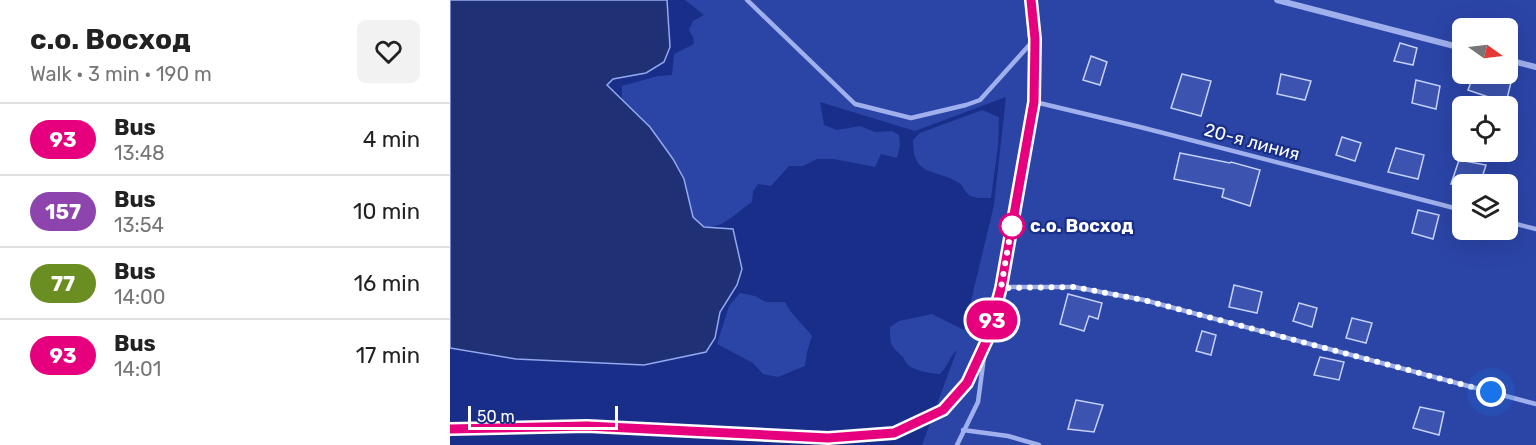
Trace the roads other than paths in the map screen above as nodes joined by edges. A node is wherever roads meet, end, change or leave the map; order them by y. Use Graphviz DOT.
graph roads {
  1 [pos="747,0"];
  2 [pos="1031,0"];
  3 [pos="1277,0"];
  4 [pos="1035,39"];
  5 [pos="1452,45"];
  6 [pos="1518,62"];
  7 [pos="1536,67"];
  8 [pos="1034,102"];
  9 [pos="1452,207"];
  10 [pos="1518,224"];
  11 [pos="1536,229"];
  12 [pos="1001,288"];
  13 [pos="987,340"];
  14 [pos="1536,404"];
  15 [pos="450,429"];
  16 [pos="963,430"];
  17 [pos="1008,436"];
  18 [pos="957,445"];
  19 [pos="1007,445"];
  20 [pos="1039,445"];
  1 -- 4 [label="lane"];
  2 -- 4 [label="street"];
  3 -- 5 [label="street"];
  4 -- 8 [label="street"];
  6 -- 7 [label="street"];
  8 -- 9 [label="lane, 20-я линия"];
  8 -- 12 [label="street"];
  10 -- 11 [label="lane"];
  12 -- 13 [label="street"];
  12 -- 14 [label="lane"];
  13 -- 15 [label="street"];
  13 -- 16 [label="lane"];
  16 -- 17 [label="lane"];
  16 -- 18 [label="lane"];
  17 -- 19 [label="lane"];
  17 -- 20 [label="lane"];
}
